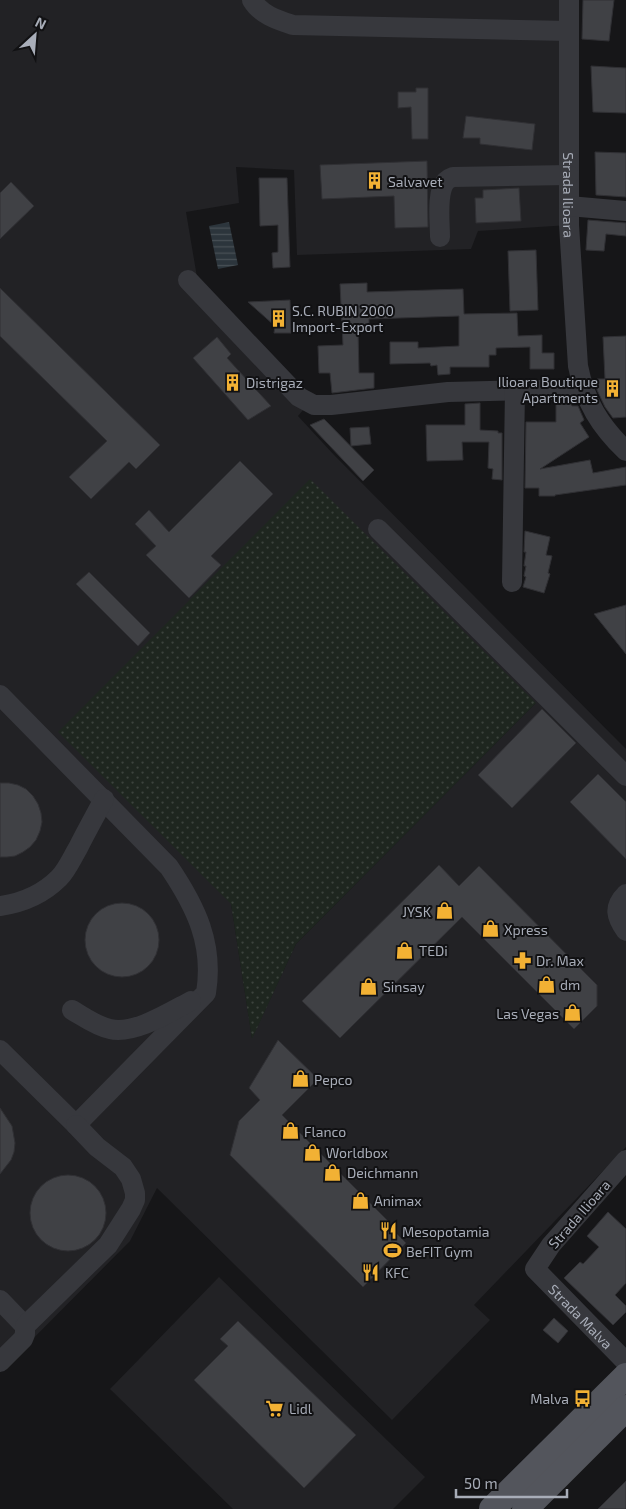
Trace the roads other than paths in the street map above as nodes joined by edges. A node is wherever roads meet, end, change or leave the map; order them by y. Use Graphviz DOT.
graph roads {
  1 [pos="252,0"];
  2 [pos="273,0"];
  3 [pos="568,0"];
  4 [pos="294,25"];
  5 [pos="568,31"];
  6 [pos="569,175"];
  7 [pos="569,206"];
  8 [pos="626,211"];
  9 [pos="440,236"];
  10 [pos="188,280"];
  11 [pos="583,389"];
  12 [pos="515,390"];
  13 [pos="626,451"];
  14 [pos="378,528"];
  15 [pos="512,582"];
  16 [pos="1,698"];
  17 [pos="626,776"];
  18 [pos="104,799"];
  19 [pos="626,894"];
  20 [pos="0,906"];
  21 [pos="626,931"];
  22 [pos="206,993"];
  23 [pos="72,1010"];
  24 [pos="0,1050"];
  25 [pos="76,1126"];
  26 [pos="626,1160"];
  27 [pos="535,1270"];
  28 [pos="0,1300"];
  29 [pos="25,1326"];
  30 [pos="0,1362"];
  31 [pos="626,1362"];
  32 [pos="626,1376"];
  33 [pos="626,1408"];
  34 [pos="492,1509"];
  35 [pos="525,1509"];
  1 -- 4 [label="street"];
  2 -- 4 [label="street"];
  3 -- 5 [label="street, Strada Ilioara"];
  4 -- 5 [label="street"];
  5 -- 6 [label="street, Strada Ilioara"];
  6 -- 7 [label="street, Strada Ilioara"];
  6 -- 9 [label="street"];
  7 -- 8 [label="street"];
  7 -- 11 [label="street, Strada Ilioara"];
  10 -- 12 [label="street"];
  11 -- 12 [label="street"];
  11 -- 13 [label="street, Strada Ilioara"];
  12 -- 15 [label="street"];
  14 -- 17 [label="street"];
  16 -- 18 [label="street"];
  18 -- 20 [label="street"];
  18 -- 22 [label="street"];
  19 -- 21 [label="street"];
  22 -- 23 [label="street"];
  22 -- 25 [label="street"];
  24 -- 25 [label="street"];
  25 -- 29 [label="street"];
  26 -- 27 [label="street, Strada Ilioara"];
  27 -- 31 [label="street, Strada Malva"];
  28 -- 29 [label="street"];
  29 -- 30 [label="street"];
  32 -- 34 [label="main road"];
  33 -- 35 [label="main road"];
}
